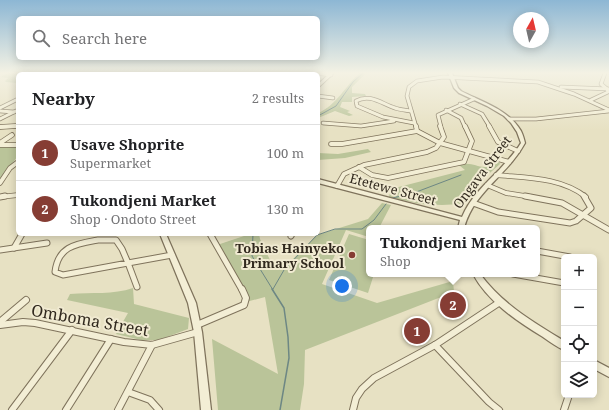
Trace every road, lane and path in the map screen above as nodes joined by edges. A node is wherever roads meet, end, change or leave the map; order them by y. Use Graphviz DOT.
graph roads {
  1 [pos="408,92"];
  2 [pos="463,92"];
  3 [pos="569,92"];
  4 [pos="608,92"];
  5 [pos="320,96"];
  6 [pos="333,98"];
  7 [pos="474,99"];
  8 [pos="16,100"];
  9 [pos="591,100"];
  10 [pos="460,104"];
  11 [pos="0,109"];
  12 [pos="446,110"];
  13 [pos="609,110"];
  14 [pos="16,111"];
  15 [pos="411,111"];
  16 [pos="0,119"];
  17 [pos="510,119"];
  18 [pos="395,120"];
  19 [pos="323,123"];
  20 [pos="414,124"];
  21 [pos="16,126"];
  22 [pos="0,127"];
  23 [pos="417,131"];
  24 [pos="12,135"];
  25 [pos="440,143"];
  26 [pos="0,144"];
  27 [pos="331,144"];
  28 [pos="16,145"];
  29 [pos="468,151"];
  30 [pos="518,151"];
  31 [pos="509,162"];
  32 [pos="16,164"];
  33 [pos="359,167"];
  34 [pos="496,175"];
  35 [pos="320,182"];
  36 [pos="0,183"];
  37 [pos="487,185"];
  38 [pos="337,186"];
  39 [pos="16,195"];
  40 [pos="0,197"];
  41 [pos="473,203"];
  42 [pos="583,214"];
  43 [pos="463,219"];
  44 [pos="462,225"];
  45 [pos="609,230"];
  46 [pos="21,236"];
  47 [pos="164,236"];
  48 [pos="211,236"];
  49 [pos="47,243"];
  50 [pos="14,248"];
  51 [pos="0,250"];
  52 [pos="540,252"];
  53 [pos="172,255"];
  54 [pos="561,255"];
  55 [pos="128,263"];
  56 [pos="479,277"];
  57 [pos="530,277"];
  58 [pos="561,282"];
  59 [pos="137,287"];
  60 [pos="26,300"];
  61 [pos="500,302"];
  62 [pos="0,324"];
  63 [pos="198,328"];
  64 [pos="72,330"];
  65 [pos="112,339"];
  66 [pos="561,344"];
  67 [pos="152,345"];
  68 [pos="435,345"];
  69 [pos="597,366"];
  70 [pos="609,373"];
  71 [pos="128,392"];
  72 [pos="568,398"];
  73 [pos="12,410"];
  74 [pos="66,410"];
  75 [pos="118,410"];
  76 [pos="159,410"];
  77 [pos="206,410"];
  78 [pos="353,410"];
  79 [pos="499,410"];
  80 [pos="564,410"];
  1 -- 15 [label="street"];
  2 -- 7 [label="street, Ongava Street"];
  3 -- 9 [label="street"];
  4 -- 9 [label="street"];
  5 -- 6 [label="street"];
  7 -- 10 [label="street"];
  7 -- 17 [label="street, Ongava Street"];
  8 -- 11 [label="street"];
  9 -- 13 [label="street"];
  10 -- 12 [label="street"];
  10 -- 30 [label="street"];
  11 -- 14 [label="street"];
  12 -- 25 [label="street"];
  12 -- 29 [label="street"];
  13 -- 17 [label="street"];
  14 -- 16 [label="street"];
  15 -- 18 [label="street"];
  15 -- 20 [label="street"];
  17 -- 30 [label="street, Ongava Street"];
  18 -- 19 [label="street"];
  18 -- 20 [label="street"];
  20 -- 23 [label="street"];
  21 -- 22 [label="street"];
  23 -- 25 [label="street"];
  23 -- 27 [label="street"];
  24 -- 26 [label="street"];
  25 -- 29 [label="street"];
  25 -- 33 [label="street"];
  26 -- 28 [label="street"];
  29 -- 31 [label="street"];
  29 -- 33 [label="street"];
  30 -- 31 [label="street, Ongava Street"];
  31 -- 34 [label="street, Ongava Street"];
  32 -- 36 [label="street"];
  33 -- 38 [label="street"];
  34 -- 37 [label="street, Ongava Street"];
  34 -- 42 [label="street"];
  35 -- 38 [label="street, Etetewe Street"];
  37 -- 41 [label="street, Ongava Street"];
  37 -- 42 [label="street"];
  38 -- 43 [label="street, Etetewe Street"];
  39 -- 40 [label="street"];
  41 -- 42 [label="street"];
  41 -- 43 [label="street, Ongava Street"];
  42 -- 45 [label="street"];
  43 -- 44 [label="street, Ongava Street"];
  46 -- 50 [label="street"];
  47 -- 53 [label="street"];
  48 -- 63 [label="street, Omboma Street"];
  49 -- 50 [label="street"];
  50 -- 51 [label="street"];
  52 -- 54 [label="street"];
  53 -- 55 [label="street"];
  53 -- 63 [label="street"];
  55 -- 55 [label="street"];
  55 -- 59 [label="street"];
  56 -- 61 [label="street"];
  57 -- 58 [label="street"];
  60 -- 62 [label="street"];
  61 -- 66 [label="street"];
  61 -- 68 [label="street"];
  62 -- 64 [label="street, Omboma Street"];
  63 -- 67 [label="street, Omboma Street"];
  63 -- 77 [label="street"];
  64 -- 65 [label="street, Omboma Street"];
  64 -- 73 [label="street"];
  65 -- 67 [label="street, Omboma Street"];
  65 -- 74 [label="street"];
  67 -- 71 [label="street"];
  68 -- 78 [label="street"];
  68 -- 79 [label="street"];
  69 -- 70 [label="street"];
  71 -- 75 [label="street"];
  71 -- 76 [label="street"];
  72 -- 80 [label="street"];
}
